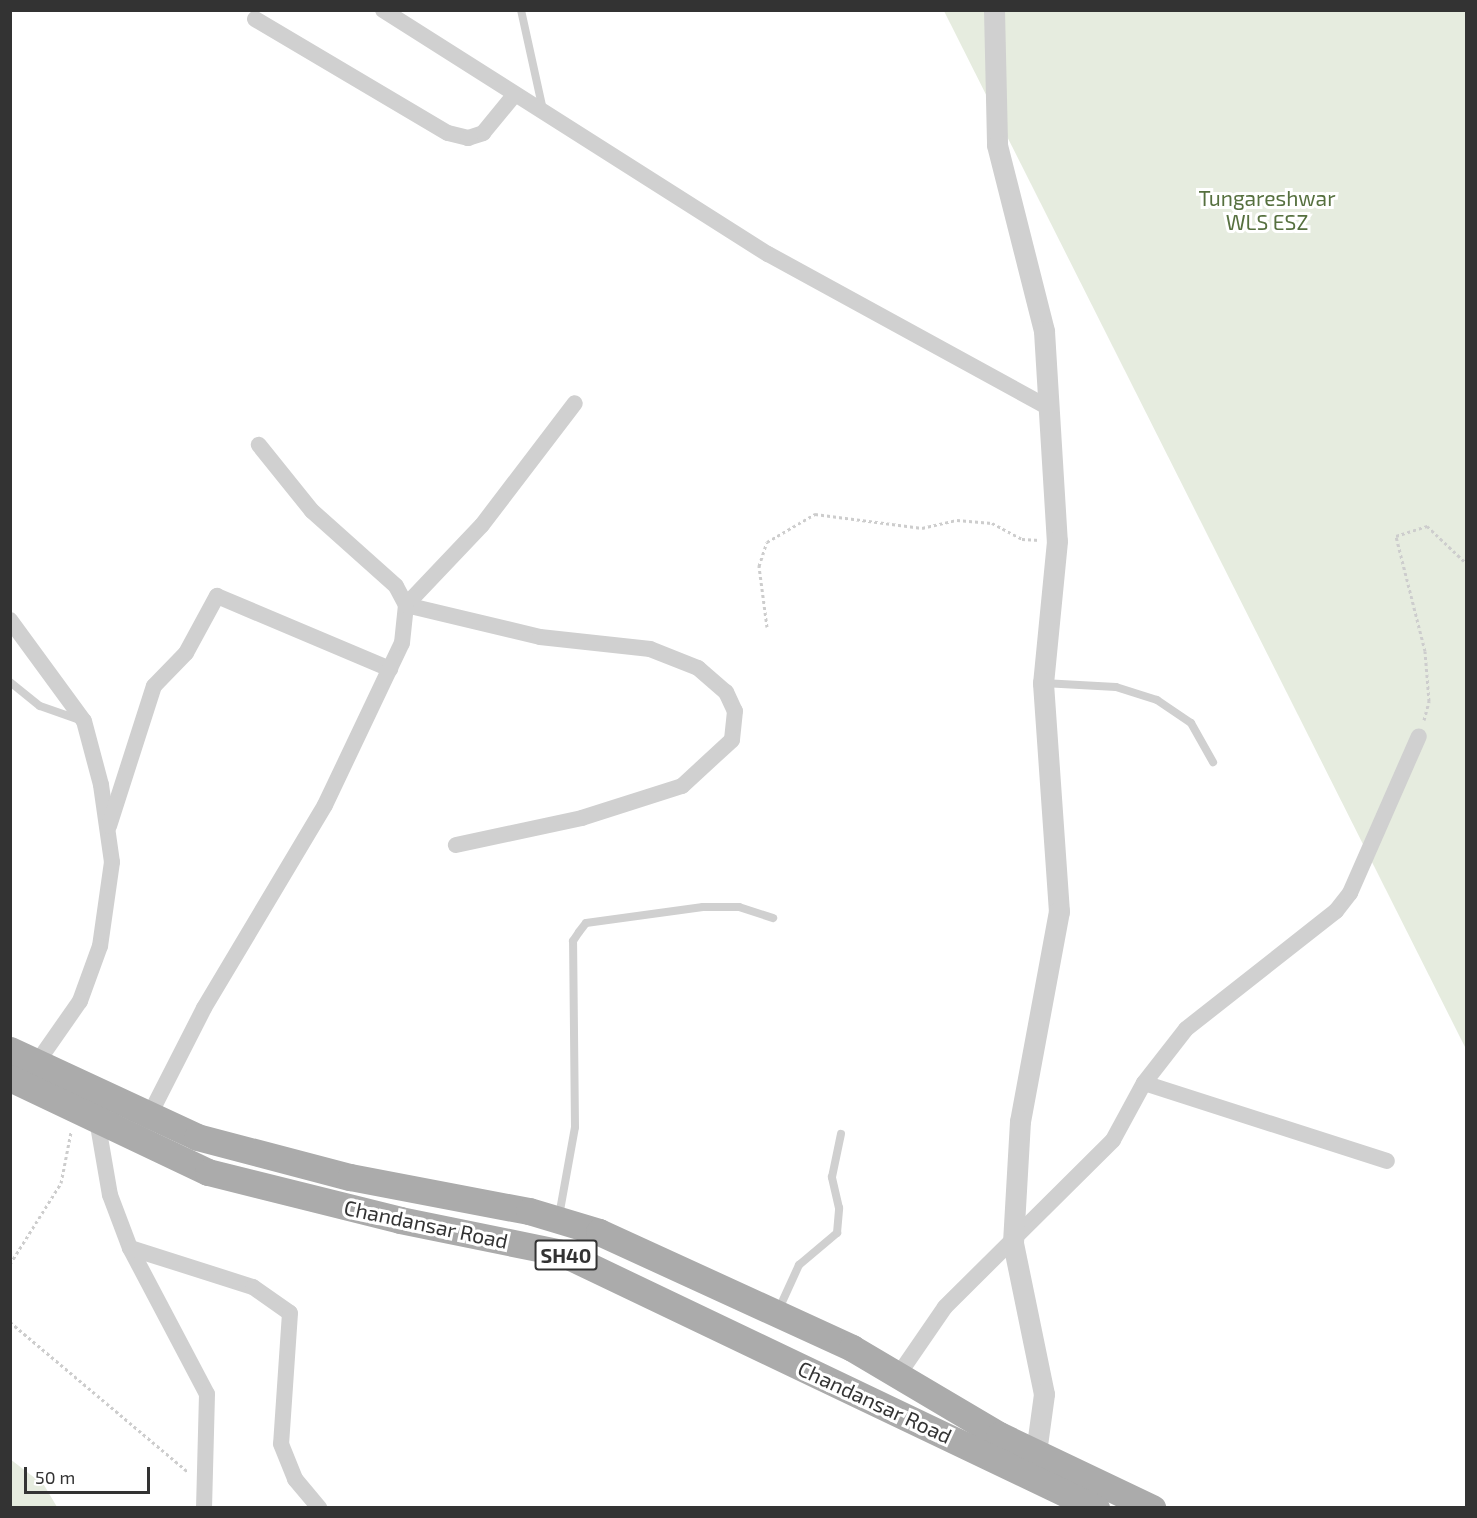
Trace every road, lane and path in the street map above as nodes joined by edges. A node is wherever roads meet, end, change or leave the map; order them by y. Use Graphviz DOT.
graph roads {
  1 [pos="383,10"];
  2 [pos="521,10"];
  3 [pos="994,10"];
  4 [pos="255,19"];
  5 [pos="515,94"];
  6 [pos="544,115"];
  7 [pos="575,403"];
  8 [pos="1048,407"];
  9 [pos="259,446"];
  10 [pos="1057,541"];
  11 [pos="1467,563"];
  12 [pos="406,605"];
  13 [pos="10,620"];
  14 [pos="767,627"];
  15 [pos="390,669"];
  16 [pos="10,682"];
  17 [pos="1043,683"];
  18 [pos="84,721"];
  19 [pos="1419,736"];
  20 [pos="1213,762"];
  21 [pos="108,831"];
  22 [pos="456,845"];
  23 [pos="773,918"];
  24 [pos="10,1050"];
  25 [pos="36,1064"];
  26 [pos="10,1078"];
  27 [pos="1144,1083"];
  28 [pos="98,1092"];
  29 [pos="85,1115"];
  30 [pos="149,1115"];
  31 [pos="841,1134"];
  32 [pos="138,1140"];
  33 [pos="1386,1161"];
  34 [pos="559,1220"];
  35 [pos="1013,1243"];
  36 [pos="130,1248"];
  37 [pos="10,1264"];
  38 [pos="777,1311"];
  39 [pos="10,1322"];
  40 [pos="899,1374"];
  41 [pos="1034,1465"];
  42 [pos="204,1484"];
  43 [pos="1065,1490"];
  44 [pos="204,1508"];
  45 [pos="319,1508"];
  46 [pos="1096,1508"];
  47 [pos="1152,1508"];
  1 -- 5 [label="street"];
  2 -- 6 [label="lane"];
  3 -- 8 [label="street"];
  4 -- 5 [label="street"];
  5 -- 6 [label="street"];
  6 -- 8 [label="street"];
  7 -- 12 [label="street"];
  8 -- 10 [label="street"];
  9 -- 12 [label="street"];
  10 -- 14 [label="path"];
  10 -- 17 [label="street"];
  11 -- 19 [label="path"];
  12 -- 15 [label="street"];
  12 -- 22 [label="street"];
  13 -- 18 [label="street"];
  15 -- 21 [label="street"];
  15 -- 30 [label="street"];
  16 -- 18 [label="lane"];
  17 -- 20 [label="lane"];
  17 -- 35 [label="street"];
  18 -- 21 [label="street"];
  19 -- 27 [label="street"];
  21 -- 25 [label="street"];
  23 -- 34 [label="lane"];
  24 -- 25 [label="main road"];
  25 -- 28 [label="main road"];
  26 -- 29 [label="main road, Chandansar Road / SH40"];
  27 -- 33 [label="street"];
  27 -- 35 [label="street"];
  28 -- 29 [label="street"];
  28 -- 30 [label="main road"];
  29 -- 32 [label="main road, Chandansar Road / SH40"];
  29 -- 36 [label="street"];
  29 -- 37 [label="path"];
  30 -- 32 [label="street"];
  30 -- 34 [label="main road"];
  31 -- 38 [label="lane"];
  32 -- 41 [label="main road, Chandansar Road / SH40"];
  34 -- 38 [label="main road"];
  35 -- 40 [label="street"];
  35 -- 41 [label="street"];
  36 -- 42 [label="street"];
  36 -- 45 [label="street"];
  38 -- 40 [label="main road"];
  39 -- 42 [label="path"];
  40 -- 41 [label="main road"];
  41 -- 43 [label="main road"];
  42 -- 44 [label="street"];
  43 -- 46 [label="main road"];
  43 -- 47 [label="main road"];
}
